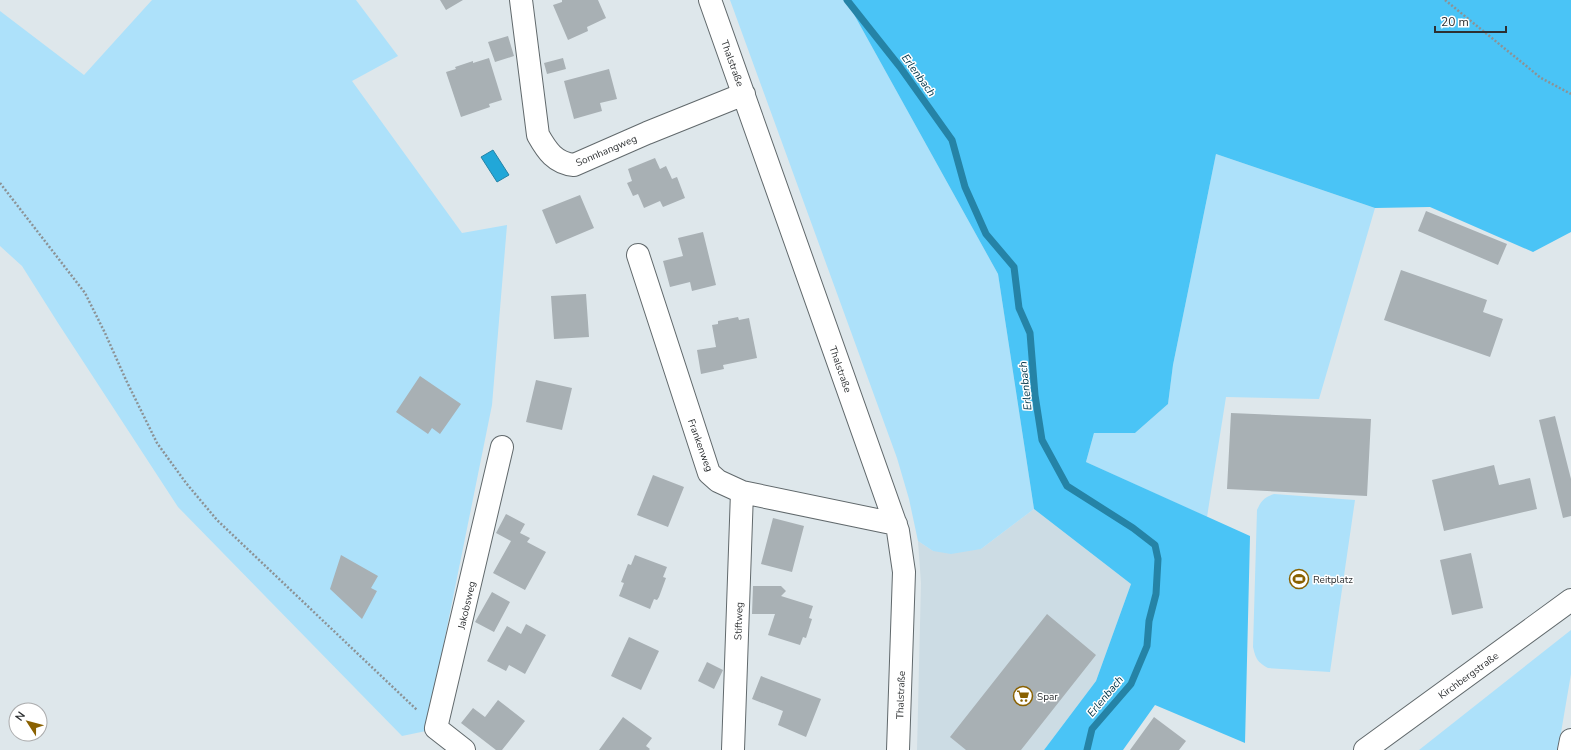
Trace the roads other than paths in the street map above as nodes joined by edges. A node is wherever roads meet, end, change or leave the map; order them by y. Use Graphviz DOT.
graph roads {
  1 [pos="521,0"];
  2 [pos="710,0"];
  3 [pos="744,94"];
  4 [pos="638,255"];
  5 [pos="502,447"];
  6 [pos="742,492"];
  7 [pos="896,524"];
  8 [pos="1571,600"];
  9 [pos="1571,740"];
  10 [pos="464,750"];
  11 [pos="733,750"];
  12 [pos="898,750"];
  13 [pos="1366,750"];
  14 [pos="1570,750"];
  1 -- 3 [label="street, Sonnhangweg"];
  2 -- 3 [label="street, Thalstraße"];
  3 -- 7 [label="street, Thalstraße"];
  4 -- 6 [label="street, Frankenweg"];
  5 -- 10 [label="street, Jakobsweg"];
  6 -- 7 [label="street, Frankenweg"];
  6 -- 11 [label="street, Stiftweg"];
  7 -- 12 [label="street, Thalstraße"];
  8 -- 13 [label="street, Kirchbergstraße"];
  9 -- 14 [label="street"];
}
